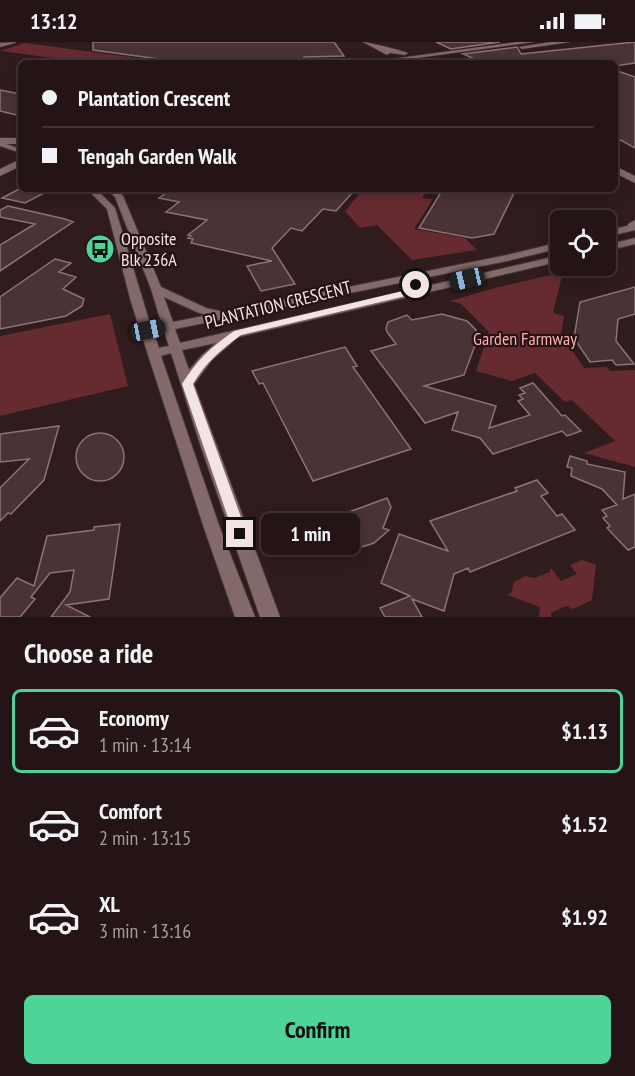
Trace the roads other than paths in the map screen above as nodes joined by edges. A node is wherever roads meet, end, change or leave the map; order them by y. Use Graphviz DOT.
graph roads {
  1 [pos="13,42"];
  2 [pos="531,42"];
  3 [pos="567,42"];
  4 [pos="1,43"];
  5 [pos="364,45"];
  6 [pos="375,50"];
  7 [pos="430,55"];
  8 [pos="443,58"];
  9 [pos="361,60"];
  10 [pos="386,60"];
  11 [pos="398,60"];
  12 [pos="411,60"];
  13 [pos="423,60"];
  14 [pos="437,60"];
  15 [pos="18,141"];
  16 [pos="0,142"];
  17 [pos="18,151"];
  18 [pos="0,153"];
  19 [pos="18,159"];
  20 [pos="0,162"];
  21 [pos="618,172"];
  22 [pos="18,173"];
  23 [pos="0,175"];
  24 [pos="618,180"];
  25 [pos="635,180"];
  26 [pos="635,189"];
  27 [pos="93,192"];
  28 [pos="114,192"];
  29 [pos="634,226"];
  30 [pos="616,231"];
  31 [pos="635,241"];
  32 [pos="616,246"];
  33 [pos="550,247"];
  34 [pos="550,260"];
  35 [pos="403,279"];
  36 [pos="156,289"];
  37 [pos="411,292"];
  38 [pos="137,302"];
  39 [pos="224,315"];
  40 [pos="168,326"];
  41 [pos="148,330"];
  42 [pos="238,333"];
  43 [pos="176,348"];
  44 [pos="155,353"];
  45 [pos="187,384"];
  46 [pos="245,617"];
  47 [pos="270,617"];
  1 -- 4 [label="street"];
  2 -- 7 [label="street"];
  3 -- 8 [label="street"];
  5 -- 6 [label="street"];
  6 -- 7 [label="street"];
  6 -- 9 [label="street"];
  6 -- 10 [label="street"];
  6 -- 11 [label="street"];
  7 -- 12 [label="street"];
  8 -- 13 [label="street"];
  8 -- 14 [label="street"];
  15 -- 16 [label="street"];
  16 -- 17 [label="street"];
  18 -- 19 [label="street"];
  19 -- 20 [label="street"];
  19 -- 23 [label="street"];
  21 -- 25 [label="street"];
  22 -- 23 [label="street"];
  24 -- 26 [label="street"];
  27 -- 38 [label="street"];
  28 -- 36 [label="street"];
  29 -- 30 [label="street"];
  31 -- 32 [label="street"];
  33 -- 35 [label="street, PLANTATION CRESCENT"];
  34 -- 37 [label="street, PLANTATION CRESCENT"];
  35 -- 37 [label="street"];
  35 -- 39 [label="street, PLANTATION CRESCENT"];
  36 -- 38 [label="street"];
  36 -- 39 [label="street"];
  36 -- 40 [label="street"];
  37 -- 42 [label="street, PLANTATION CRESCENT"];
  38 -- 41 [label="street"];
  39 -- 40 [label="street, PLANTATION CRESCENT"];
  40 -- 41 [label="street, PLANTATION CRESCENT"];
  40 -- 43 [label="street"];
  41 -- 44 [label="street"];
  42 -- 43 [label="street, PLANTATION CRESCENT"];
  42 -- 45 [label="street"];
  43 -- 44 [label="street, PLANTATION CRESCENT"];
  43 -- 45 [label="street"];
  44 -- 46 [label="street"];
  45 -- 47 [label="street"];
}
